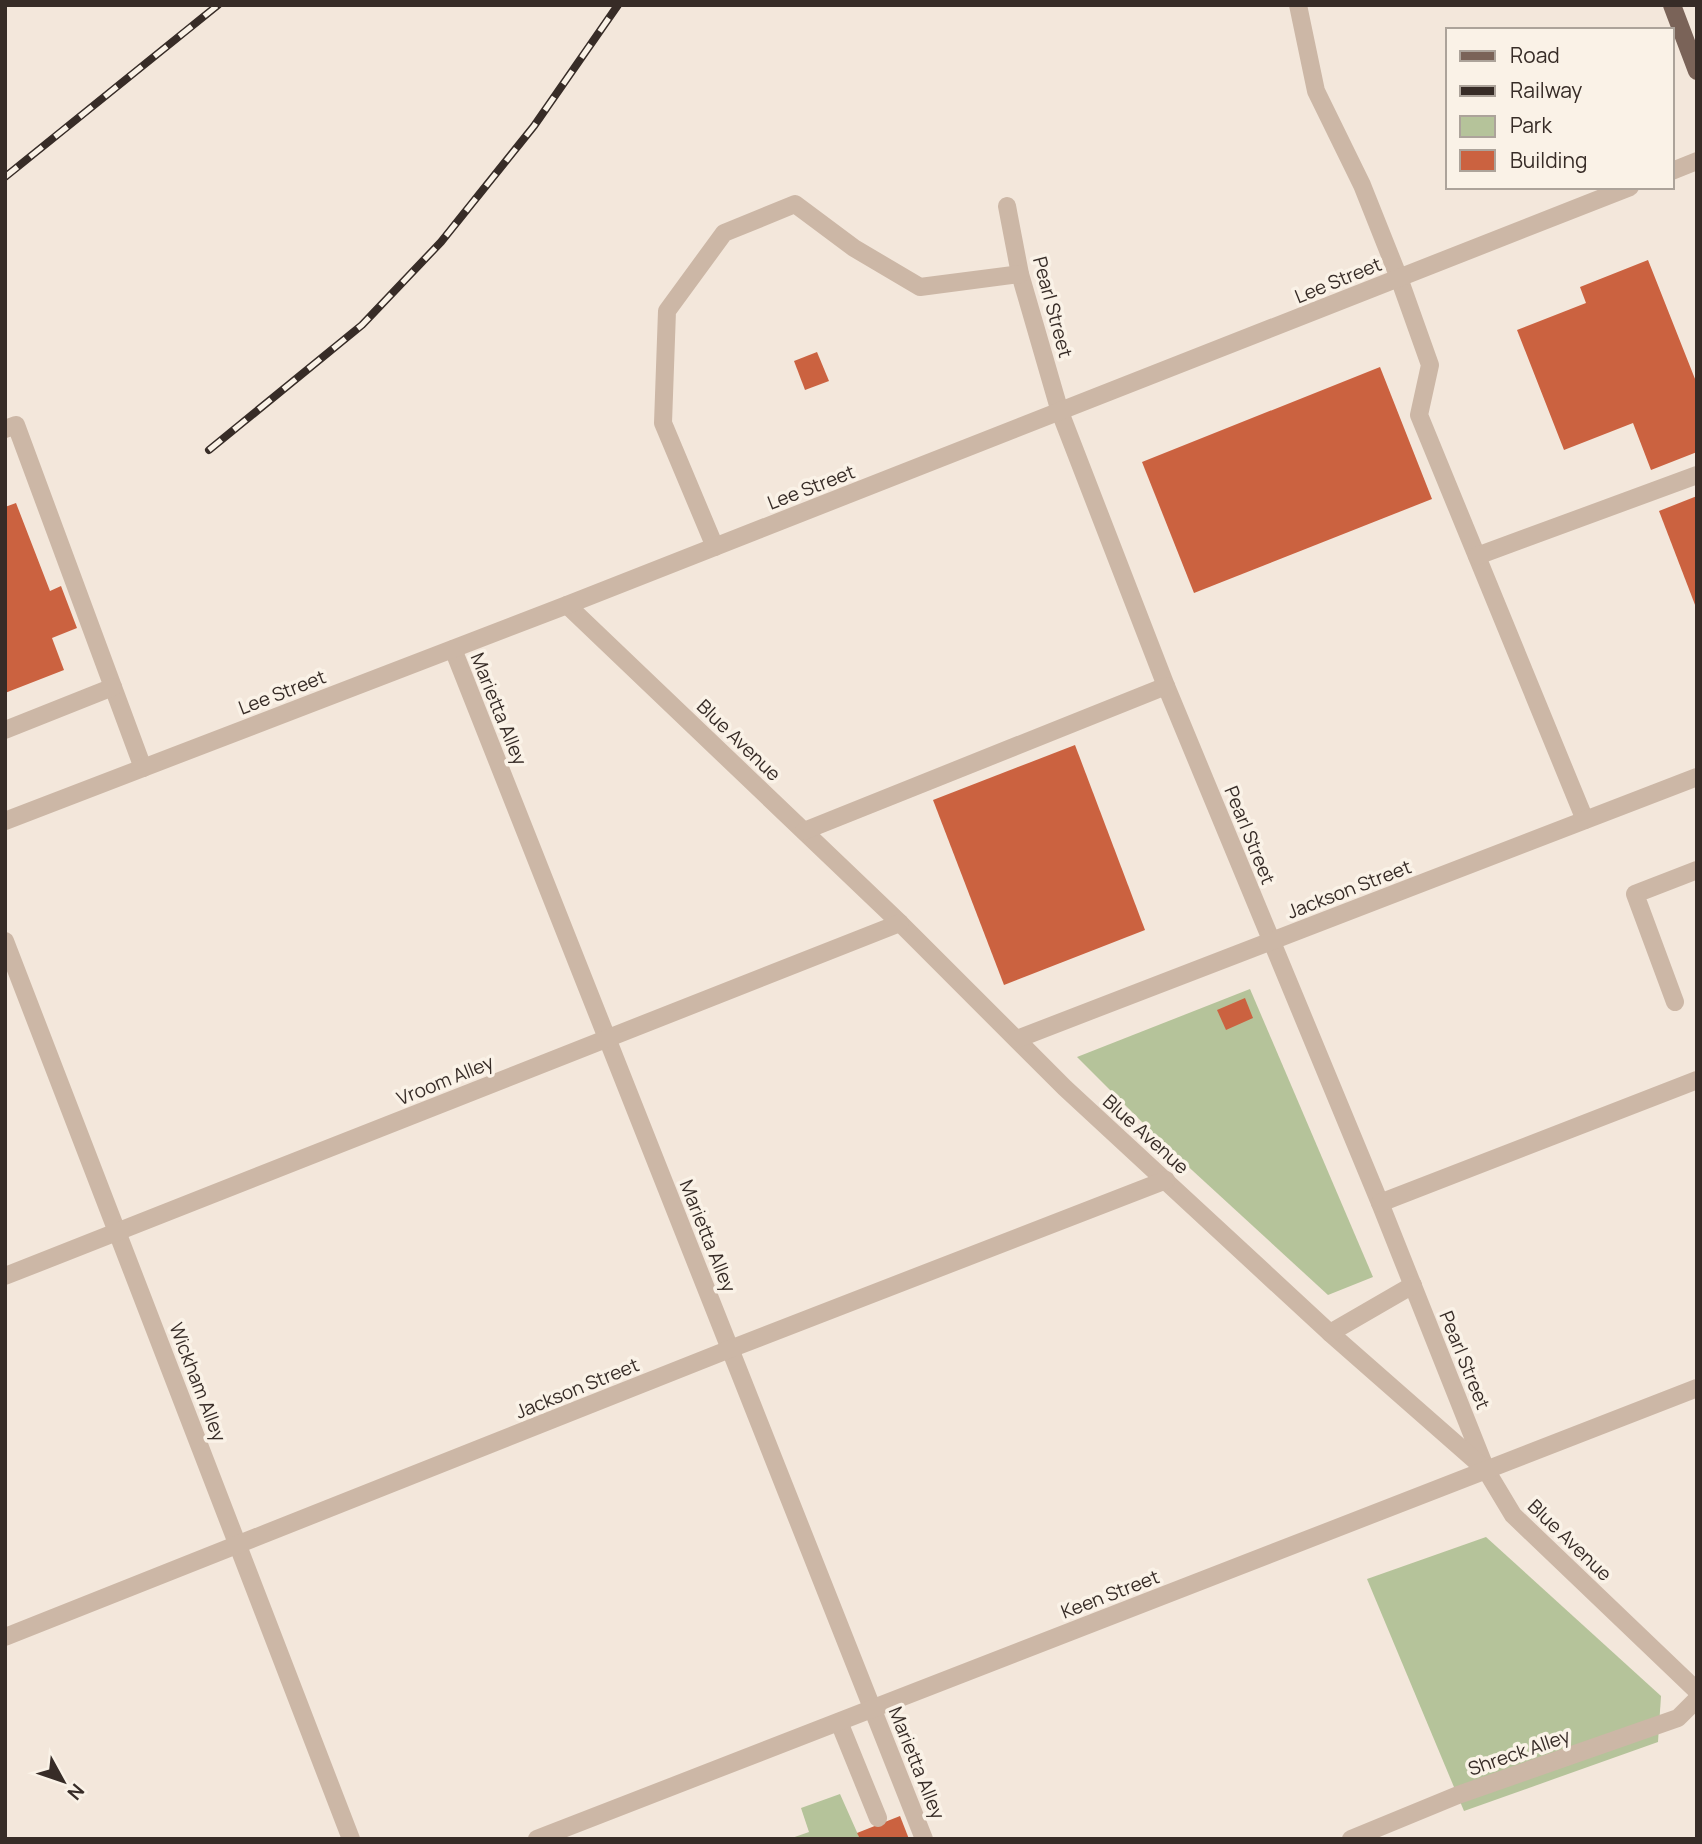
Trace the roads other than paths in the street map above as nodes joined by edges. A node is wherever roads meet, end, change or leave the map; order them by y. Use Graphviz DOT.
graph roads {
  1 [pos="1298,5"];
  2 [pos="1672,5"];
  3 [pos="1697,71"];
  4 [pos="1697,161"];
  5 [pos="1674,169"];
  6 [pos="1625,189"];
  7 [pos="1007,206"];
  8 [pos="1020,274"];
  9 [pos="1399,278"];
  10 [pos="1060,412"];
  11 [pos="5,429"];
  12 [pos="1697,475"];
  13 [pos="715,547"];
  14 [pos="1477,556"];
  15 [pos="567,605"];
  16 [pos="453,649"];
  17 [pos="1166,686"];
  18 [pos="113,687"];
  19 [pos="5,730"];
  20 [pos="143,768"];
  21 [pos="1697,777"];
  22 [pos="1585,820"];
  23 [pos="5,821"];
  24 [pos="804,831"];
  25 [pos="1697,870"];
  26 [pos="900,923"];
  27 [pos="5,942"];
  28 [pos="1271,942"];
  29 [pos="1675,1002"];
  30 [pos="607,1038"];
  31 [pos="1017,1039"];
  32 [pos="1697,1080"];
  33 [pos="1166,1180"];
  34 [pos="1380,1203"];
  35 [pos="117,1232"];
  36 [pos="5,1276"];
  37 [pos="1413,1285"];
  38 [pos="1330,1333"];
  39 [pos="730,1349"];
  40 [pos="1697,1388"];
  41 [pos="1486,1470"];
  42 [pos="238,1545"];
  43 [pos="5,1637"];
  44 [pos="1697,1691"];
  45 [pos="1697,1699"];
  46 [pos="873,1708"];
  47 [pos="839,1721"];
  48 [pos="878,1818"];
  49 [pos="351,1839"];
  50 [pos="537,1839"];
  51 [pos="924,1839"];
  52 [pos="1351,1839"];
  1 -- 9 [label="street"];
  2 -- 3 [label="main road"];
  4 -- 5 [label="street"];
  6 -- 9 [label="street, Lee Street"];
  7 -- 8 [label="street, Pearl Street"];
  8 -- 10 [label="street, Pearl Street"];
  8 -- 13 [label="street"];
  9 -- 10 [label="street, Lee Street"];
  9 -- 14 [label="street"];
  10 -- 13 [label="street, Lee Street"];
  10 -- 17 [label="street, Pearl Street"];
  11 -- 18 [label="street"];
  12 -- 14 [label="street"];
  13 -- 15 [label="street, Lee Street"];
  14 -- 22 [label="street"];
  15 -- 16 [label="street, Lee Street"];
  15 -- 24 [label="street, Blue Avenue"];
  16 -- 20 [label="street, Lee Street"];
  16 -- 30 [label="street, Marietta Alley"];
  17 -- 24 [label="street"];
  17 -- 28 [label="street, Pearl Street"];
  18 -- 19 [label="street"];
  18 -- 20 [label="street"];
  20 -- 23 [label="street, Lee Street"];
  21 -- 22 [label="street, Jackson Street"];
  22 -- 28 [label="street, Jackson Street"];
  24 -- 26 [label="street, Blue Avenue"];
  25 -- 29 [label="street"];
  26 -- 30 [label="street, Vroom Alley"];
  26 -- 31 [label="street, Blue Avenue"];
  27 -- 35 [label="street, Wickham Alley"];
  28 -- 31 [label="street, Jackson Street"];
  28 -- 34 [label="street, Pearl Street"];
  30 -- 35 [label="street, Vroom Alley"];
  30 -- 39 [label="street, Marietta Alley"];
  31 -- 33 [label="street, Blue Avenue"];
  32 -- 34 [label="street"];
  33 -- 38 [label="street, Blue Avenue"];
  33 -- 39 [label="street, Jackson Street"];
  34 -- 37 [label="street, Pearl Street"];
  35 -- 36 [label="street, Vroom Alley"];
  35 -- 42 [label="street, Wickham Alley"];
  37 -- 38 [label="street"];
  37 -- 41 [label="street, Pearl Street"];
  38 -- 41 [label="street, Blue Avenue"];
  39 -- 42 [label="street, Jackson Street"];
  39 -- 46 [label="street, Marietta Alley"];
  40 -- 41 [label="street, Keen Street"];
  41 -- 44 [label="street, Blue Avenue"];
  41 -- 46 [label="street, Keen Street"];
  42 -- 43 [label="street, Jackson Street"];
  42 -- 49 [label="street, Wickham Alley"];
  45 -- 52 [label="street, Shreck Alley"];
  46 -- 47 [label="street, Keen Street"];
  46 -- 51 [label="street, Marietta Alley"];
  47 -- 48 [label="street"];
  47 -- 50 [label="street, Keen Street"];
}
